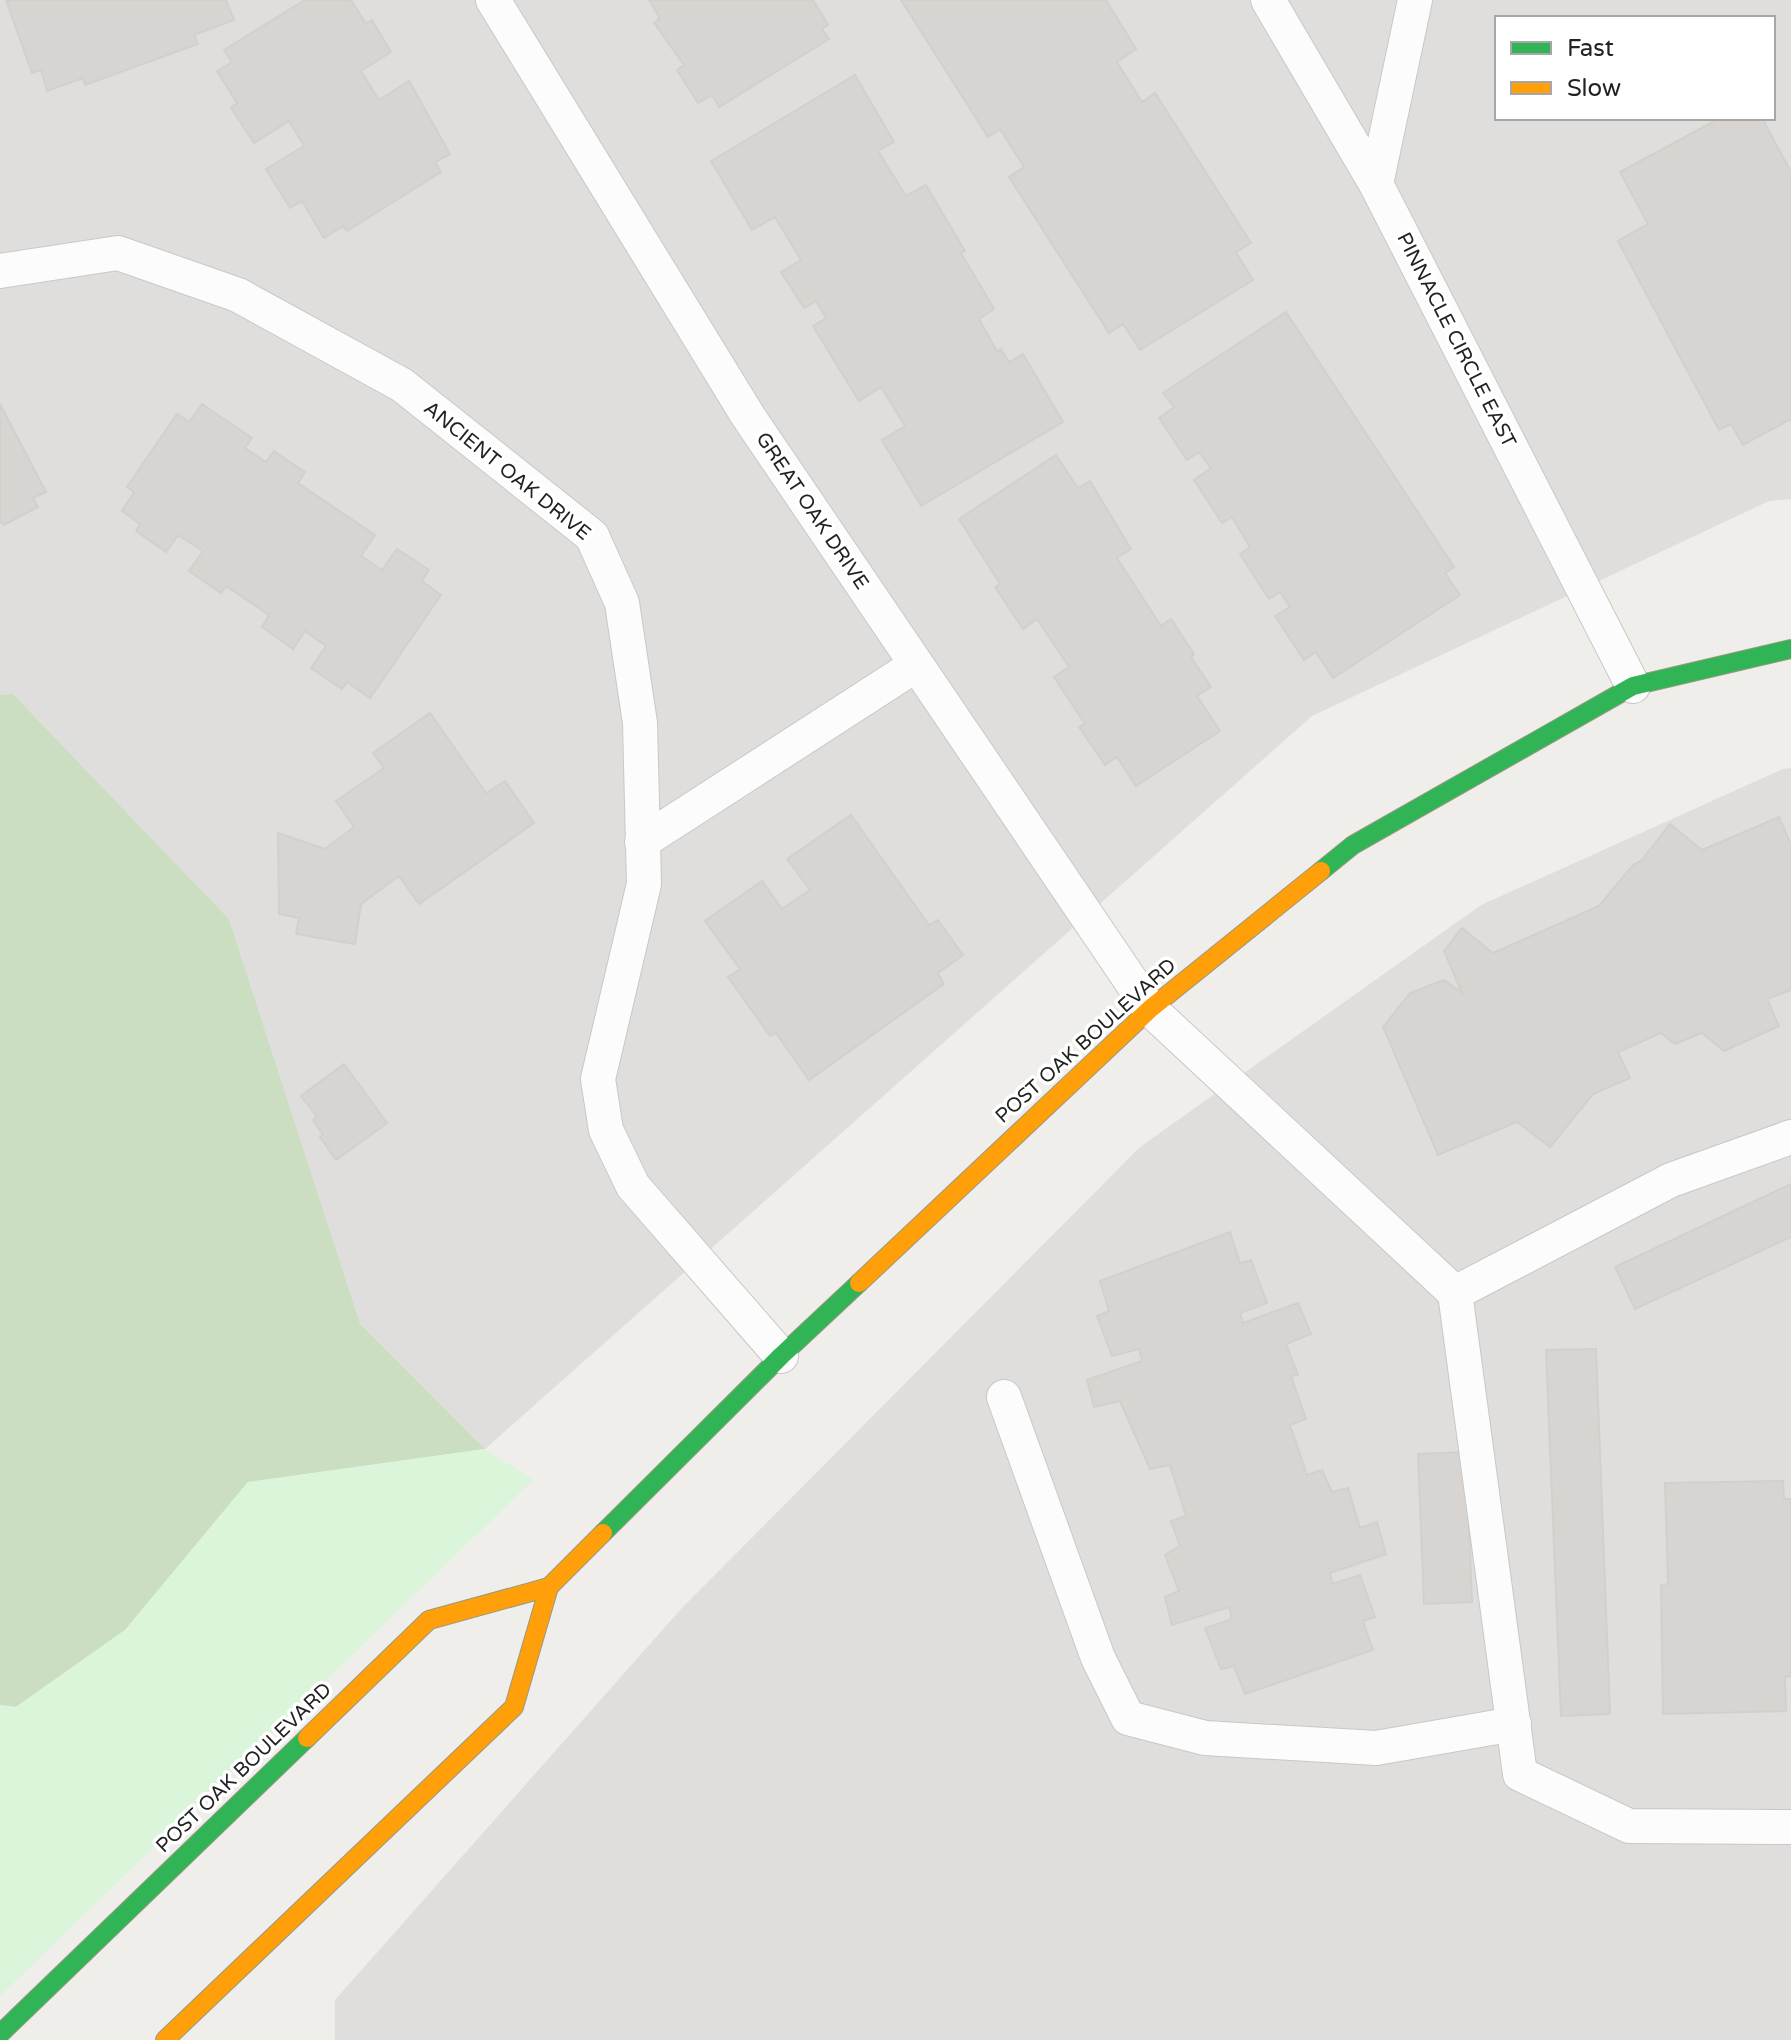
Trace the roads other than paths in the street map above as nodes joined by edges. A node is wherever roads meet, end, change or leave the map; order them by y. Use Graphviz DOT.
graph roads {
  1 [pos="493,0"];
  2 [pos="1268,0"];
  3 [pos="1415,0"];
  4 [pos="1376,184"];
  5 [pos="0,271"];
  6 [pos="1791,649"];
  7 [pos="916,665"];
  8 [pos="1633,686"];
  9 [pos="642,842"];
  10 [pos="1150,1009"];
  11 [pos="1791,1137"];
  12 [pos="1455,1293"];
  13 [pos="781,1356"];
  14 [pos="1004,1397"];
  15 [pos="549,1587"];
  16 [pos="1514,1724"];
  17 [pos="1791,1827"];
  18 [pos="0,2034"];
  19 [pos="165,2040"];
  1 -- 7 [label="lane, GREAT OAK DRIVE"];
  2 -- 4 [label="lane, PINNACLE CIRCLE EAST"];
  3 -- 4 [label="lane"];
  4 -- 8 [label="lane, PINNACLE CIRCLE EAST"];
  5 -- 9 [label="lane, ANCIENT OAK DRIVE"];
  6 -- 8 [label="street, POST OAK BOULEVARD"];
  7 -- 9 [label="lane"];
  7 -- 10 [label="lane, GREAT OAK DRIVE"];
  8 -- 10 [label="street, POST OAK BOULEVARD"];
  9 -- 13 [label="lane, ANCIENT OAK DRIVE"];
  10 -- 12 [label="lane, GREAT OAK DRIVE"];
  10 -- 13 [label="street, POST OAK BOULEVARD"];
  11 -- 12 [label="lane"];
  12 -- 16 [label="lane"];
  13 -- 15 [label="street, POST OAK BOULEVARD"];
  14 -- 16 [label="lane"];
  15 -- 18 [label="street, POST OAK BOULEVARD"];
  15 -- 19 [label="street, POST OAK BOULEVARD"];
  16 -- 17 [label="lane"];
}
